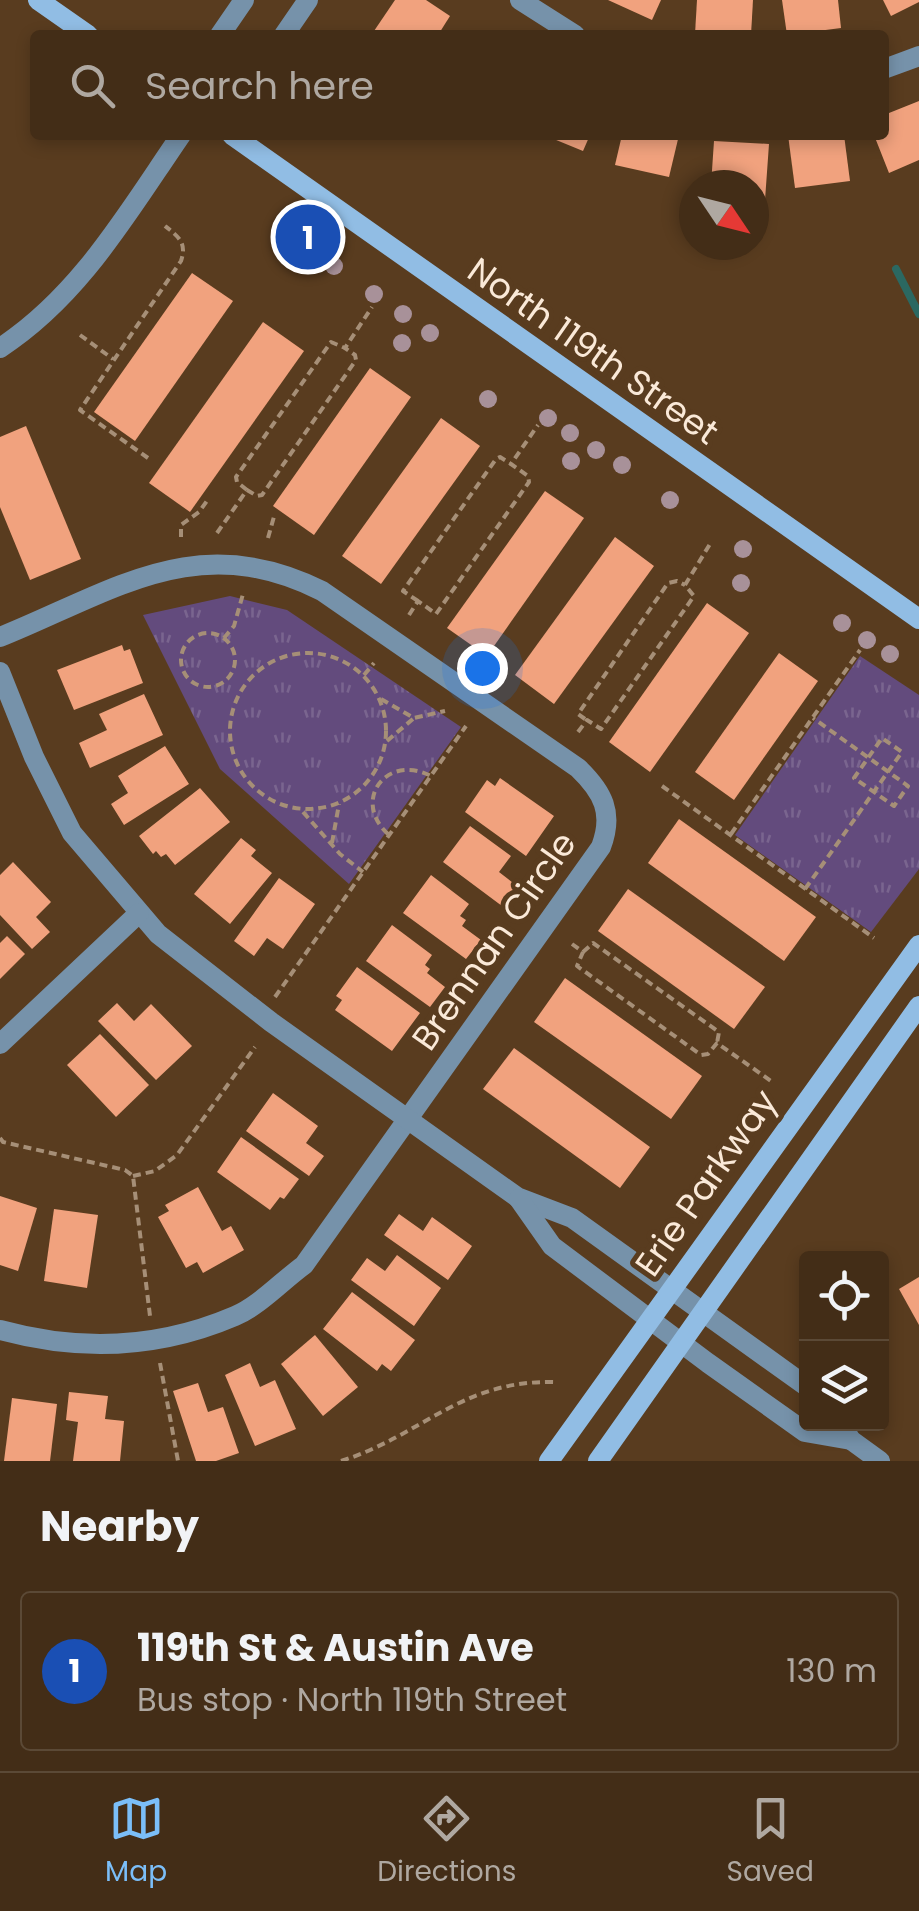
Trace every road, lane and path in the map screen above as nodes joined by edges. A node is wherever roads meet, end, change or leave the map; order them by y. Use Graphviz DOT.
graph roads {
  1 [pos="38,0"];
  2 [pos="244,0"];
  3 [pos="308,0"];
  4 [pos="520,0"];
  5 [pos="81,30"];
  6 [pos="223,30"];
  7 [pos="287,30"];
  8 [pos="568,30"];
  9 [pos="919,56"];
  10 [pos="889,66"];
  11 [pos="178,140"];
  12 [pos="239,140"];
  13 [pos="165,226"];
  14 [pos="309,237"];
  15 [pos="296,256"];
  16 [pos="372,307"];
  17 [pos="80,336"];
  18 [pos="0,348"];
  19 [pos="345,348"];
  20 [pos="113,359"];
  21 [pos="538,426"];
  22 [pos="148,458"];
  23 [pos="511,464"];
  24 [pos="247,490"];
  25 [pos="209,498"];
  26 [pos="275,513"];
  27 [pos="216,533"];
  28 [pos="181,536"];
  29 [pos="268,538"];
  30 [pos="710,544"];
  31 [pos="685,585"];
  32 [pos="243,594"];
  33 [pos="418,601"];
  34 [pos="409,614"];
  35 [pos="919,619"];
  36 [pos="0,637"];
  37 [pos="224,638"];
  38 [pos="860,650"];
  39 [pos="374,663"];
  40 [pos="0,672"];
  41 [pos="363,677"];
  42 [pos="378,697"];
  43 [pos="445,711"];
  44 [pos="414,718"];
  45 [pos="813,718"];
  46 [pos="587,720"];
  47 [pos="466,726"];
  48 [pos="578,732"];
  49 [pos="384,744"];
  50 [pos="868,758"];
  51 [pos="888,772"];
  52 [pos="431,776"];
  53 [pos="372,777"];
  54 [pos="379,784"];
  55 [pos="662,786"];
  56 [pos="874,792"];
  57 [pos="339,804"];
  58 [pos="302,811"];
  59 [pos="389,835"];
  60 [pos="730,835"];
  61 [pos="332,842"];
  62 [pos="363,872"];
  63 [pos="805,889"];
  64 [pos="138,913"];
  65 [pos="874,938"];
  66 [pos="572,944"];
  67 [pos="919,945"];
  68 [pos="583,952"];
  69 [pos="275,997"];
  70 [pos="919,1006"];
  71 [pos="717,1043"];
  72 [pos="0,1044"];
  73 [pos="255,1047"];
  74 [pos="770,1082"];
  75 [pos="408,1120"];
  76 [pos="0,1138"];
  77 [pos="133,1176"];
  78 [pos="517,1197"];
  79 [pos="671,1290"];
  80 [pos="704,1314"];
  81 [pos="651,1318"];
  82 [pos="151,1321"];
  83 [pos="0,1330"];
  84 [pos="684,1343"];
  85 [pos="160,1363"];
  86 [pos="799,1381"];
  87 [pos="554,1382"];
  88 [pos="846,1432"];
  89 [pos="178,1461"];
  90 [pos="341,1461"];
  91 [pos="549,1461"];
  92 [pos="598,1461"];
  93 [pos="880,1461"];
  1 -- 5 [label="main road"];
  2 -- 6 [label="street"];
  3 -- 7 [label="street"];
  4 -- 8 [label="street"];
  9 -- 10 [label="street"];
  11 -- 18 [label="street"];
  12 -- 35 [label="main road, North 119th Street"];
  13 -- 20 [label="path"];
  14 -- 15 [label="path"];
  16 -- 19 [label="path"];
  17 -- 20 [label="path"];
  19 -- 24 [label="path"];
  19 -- 24 [label="path"];
  20 -- 22 [label="path"];
  21 -- 23 [label="path"];
  23 -- 33 [label="path"];
  23 -- 33 [label="path"];
  24 -- 27 [label="path"];
  25 -- 28 [label="path"];
  26 -- 29 [label="path"];
  30 -- 31 [label="path"];
  31 -- 46 [label="path"];
  31 -- 46 [label="path"];
  32 -- 37 [label="path"];
  33 -- 34 [label="path"];
  36 -- 75 [label="street, Brennan Circle"];
  37 -- 37 [label="path"];
  38 -- 45 [label="path"];
  39 -- 41 [label="path"];
  40 -- 64 [label="street"];
  41 -- 42 [label="path"];
  41 -- 58 [label="path"];
  42 -- 44 [label="path"];
  42 -- 49 [label="path"];
  43 -- 44 [label="path"];
  44 -- 49 [label="path"];
  45 -- 50 [label="path"];
  45 -- 60 [label="path"];
  46 -- 48 [label="path"];
  47 -- 52 [label="path"];
  49 -- 53 [label="path"];
  50 -- 51 [label="path"];
  50 -- 51 [label="path"];
  50 -- 56 [label="path"];
  51 -- 56 [label="path"];
  51 -- 56 [label="path"];
  52 -- 54 [label="path"];
  52 -- 59 [label="path"];
  53 -- 54 [label="path"];
  53 -- 57 [label="path"];
  54 -- 59 [label="path"];
  55 -- 60 [label="path"];
  56 -- 63 [label="path"];
  57 -- 58 [label="path"];
  57 -- 61 [label="path"];
  58 -- 61 [label="path"];
  59 -- 62 [label="path"];
  60 -- 63 [label="path"];
  61 -- 62 [label="path"];
  62 -- 69 [label="path"];
  63 -- 65 [label="path"];
  64 -- 72 [label="street"];
  64 -- 75 [label="street"];
  66 -- 68 [label="path"];
  67 -- 79 [label="main road, Erie Parkway"];
  68 -- 71 [label="path"];
  68 -- 71 [label="path"];
  70 -- 80 [label="main road, Erie Parkway"];
  71 -- 74 [label="path"];
  73 -- 77 [label="path"];
  75 -- 78 [label="street"];
  75 -- 83 [label="street, Brennan Circle"];
  76 -- 77 [label="path"];
  77 -- 82 [label="path"];
  78 -- 79 [label="street"];
  78 -- 81 [label="street"];
  79 -- 80 [label="street"];
  79 -- 81 [label="main road, Erie Parkway"];
  80 -- 84 [label="main road, Erie Parkway"];
  80 -- 86 [label="street"];
  81 -- 84 [label="street"];
  81 -- 91 [label="main road, Erie Parkway"];
  84 -- 88 [label="street"];
  84 -- 92 [label="main road, Erie Parkway"];
  85 -- 89 [label="path"];
  87 -- 90 [label="path"];
  88 -- 93 [label="street"];
}
